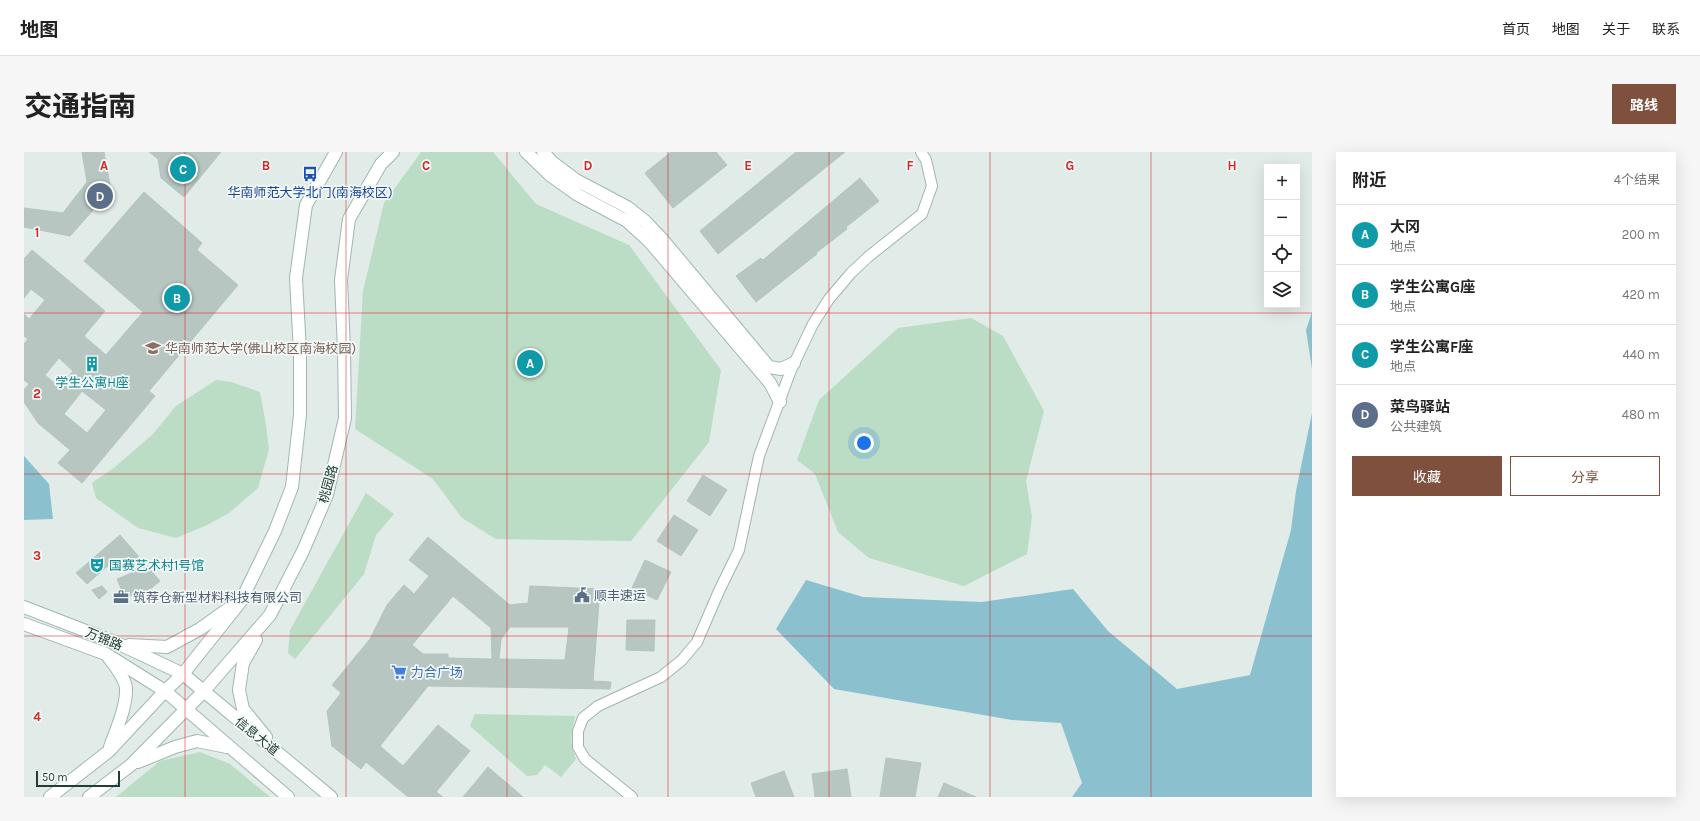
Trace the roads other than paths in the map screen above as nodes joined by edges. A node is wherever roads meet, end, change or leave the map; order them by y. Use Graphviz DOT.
graph roads {
  1 [pos="336,152"];
  2 [pos="393,152"];
  3 [pos="526,152"];
  4 [pos="543,152"];
  5 [pos="921,152"];
  6 [pos="794,364"];
  7 [pos="780,402"];
  8 [pos="241,601"];
  9 [pos="24,606"];
  10 [pos="270,615"];
  11 [pos="24,624"];
  12 [pos="116,643"];
  13 [pos="106,654"];
  14 [pos="183,674"];
  15 [pos="165,691"];
  16 [pos="203,692"];
  17 [pos="188,710"];
  18 [pos="228,747"];
  19 [pos="109,751"];
  20 [pos="284,758"];
  21 [pos="131,765"];
  22 [pos="50,797"];
  23 [pos="89,797"];
  24 [pos="288,797"];
  25 [pos="331,797"];
  26 [pos="632,797"];
  1 -- 8 [label="main road"];
  2 -- 10 [label="main road, 桃园路"];
  3 -- 7 [label="main road"];
  4 -- 6 [label="main road"];
  5 -- 6 [label="street"];
  6 -- 7 [label="street"];
  7 -- 26 [label="street"];
  8 -- 12 [label="main road"];
  8 -- 14 [label="main road"];
  9 -- 12 [label="main road, 万锦路"];
  10 -- 16 [label="main road, 桃园路"];
  10 -- 20 [label="main road"];
  11 -- 13 [label="main road, 万锦路"];
  12 -- 14 [label="main road, 万锦路"];
  13 -- 15 [label="main road, 万锦路"];
  13 -- 19 [label="main road"];
  14 -- 15 [label="main road"];
  14 -- 16 [label="main road, 信息大道"];
  15 -- 17 [label="main road, 信息大道"];
  15 -- 19 [label="main road"];
  16 -- 17 [label="main road, 桃园路"];
  16 -- 20 [label="main road, 信息大道"];
  17 -- 18 [label="main road, 信息大道"];
  17 -- 21 [label="main road, 桃园路"];
  18 -- 21 [label="main road"];
  18 -- 24 [label="main road, 信息大道"];
  19 -- 22 [label="main road"];
  20 -- 25 [label="main road, 信息大道"];
  21 -- 23 [label="main road"];
}
